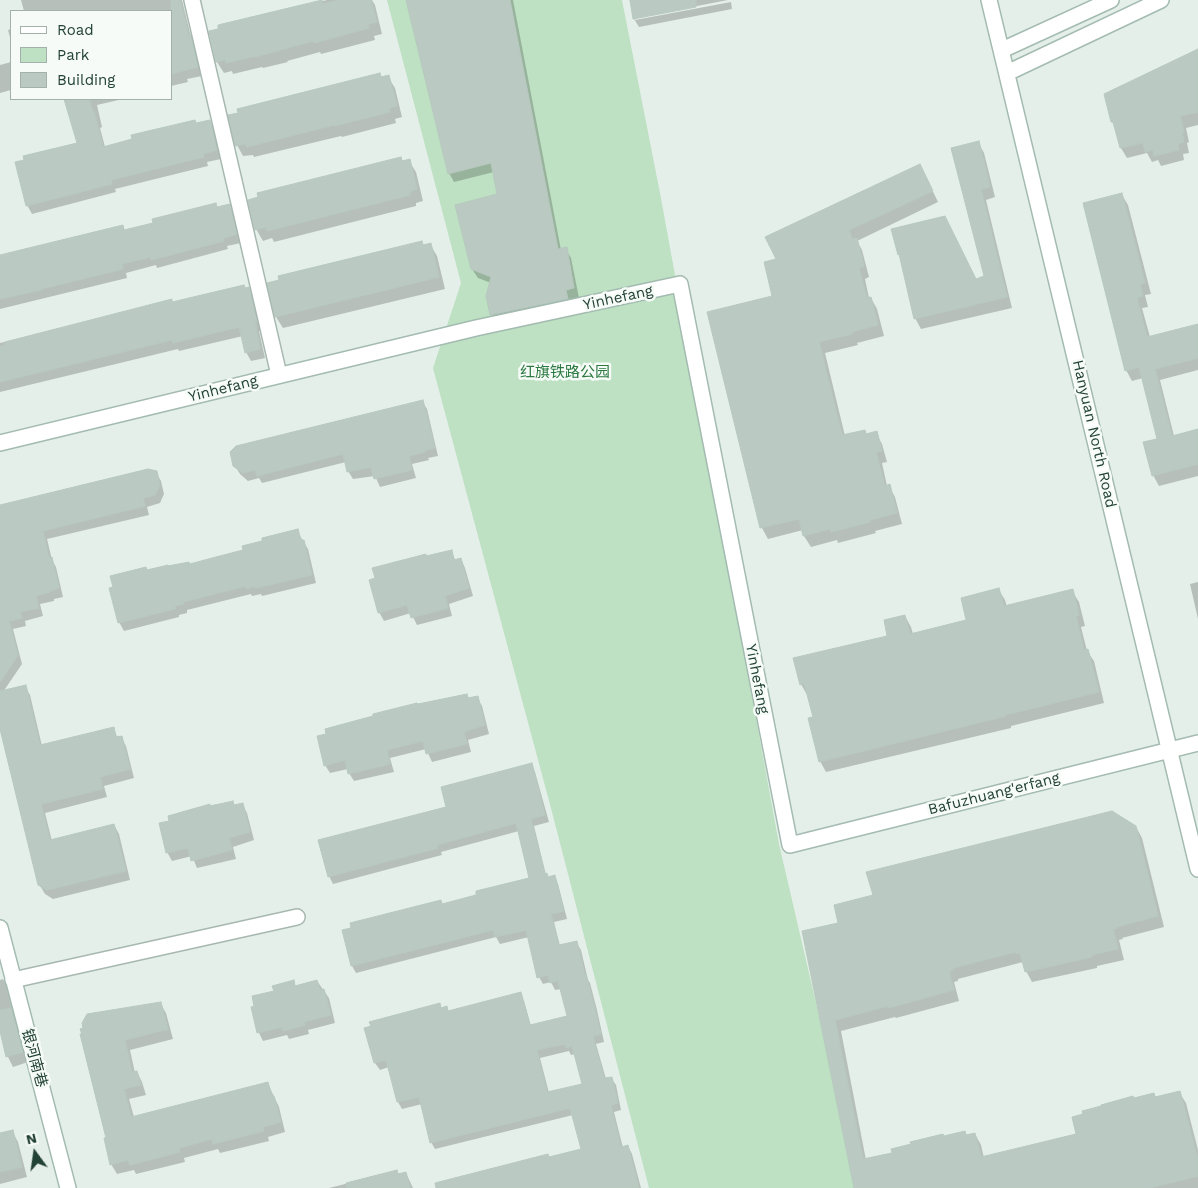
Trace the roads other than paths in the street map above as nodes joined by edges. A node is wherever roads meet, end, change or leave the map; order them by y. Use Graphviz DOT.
graph roads {
  1 [pos="192,0"];
  2 [pos="989,0"];
  3 [pos="1111,0"];
  4 [pos="1161,0"];
  5 [pos="1002,50"];
  6 [pos="1007,73"];
  7 [pos="279,376"];
  8 [pos="0,443"];
  9 [pos="1198,744"];
  10 [pos="1169,751"];
  11 [pos="790,845"];
  12 [pos="1198,869"];
  13 [pos="297,917"];
  14 [pos="0,928"];
  15 [pos="14,980"];
  16 [pos="68,1188"];
  1 -- 7 [label="street"];
  2 -- 5 [label="street, Hanyuan North Road"];
  3 -- 5 [label="street"];
  4 -- 6 [label="street"];
  5 -- 6 [label="street, Hanyuan North Road"];
  6 -- 10 [label="street, Hanyuan North Road"];
  7 -- 8 [label="street, Yinhefang"];
  7 -- 11 [label="street, Yinhefang"];
  9 -- 10 [label="street, Bafuzhuang'erfang"];
  10 -- 11 [label="street, Bafuzhuang'erfang"];
  10 -- 12 [label="street, Hanyuan North Road"];
  13 -- 15 [label="street"];
  14 -- 15 [label="street, 银河南巷"];
  15 -- 16 [label="street, 银河南巷"];
}
